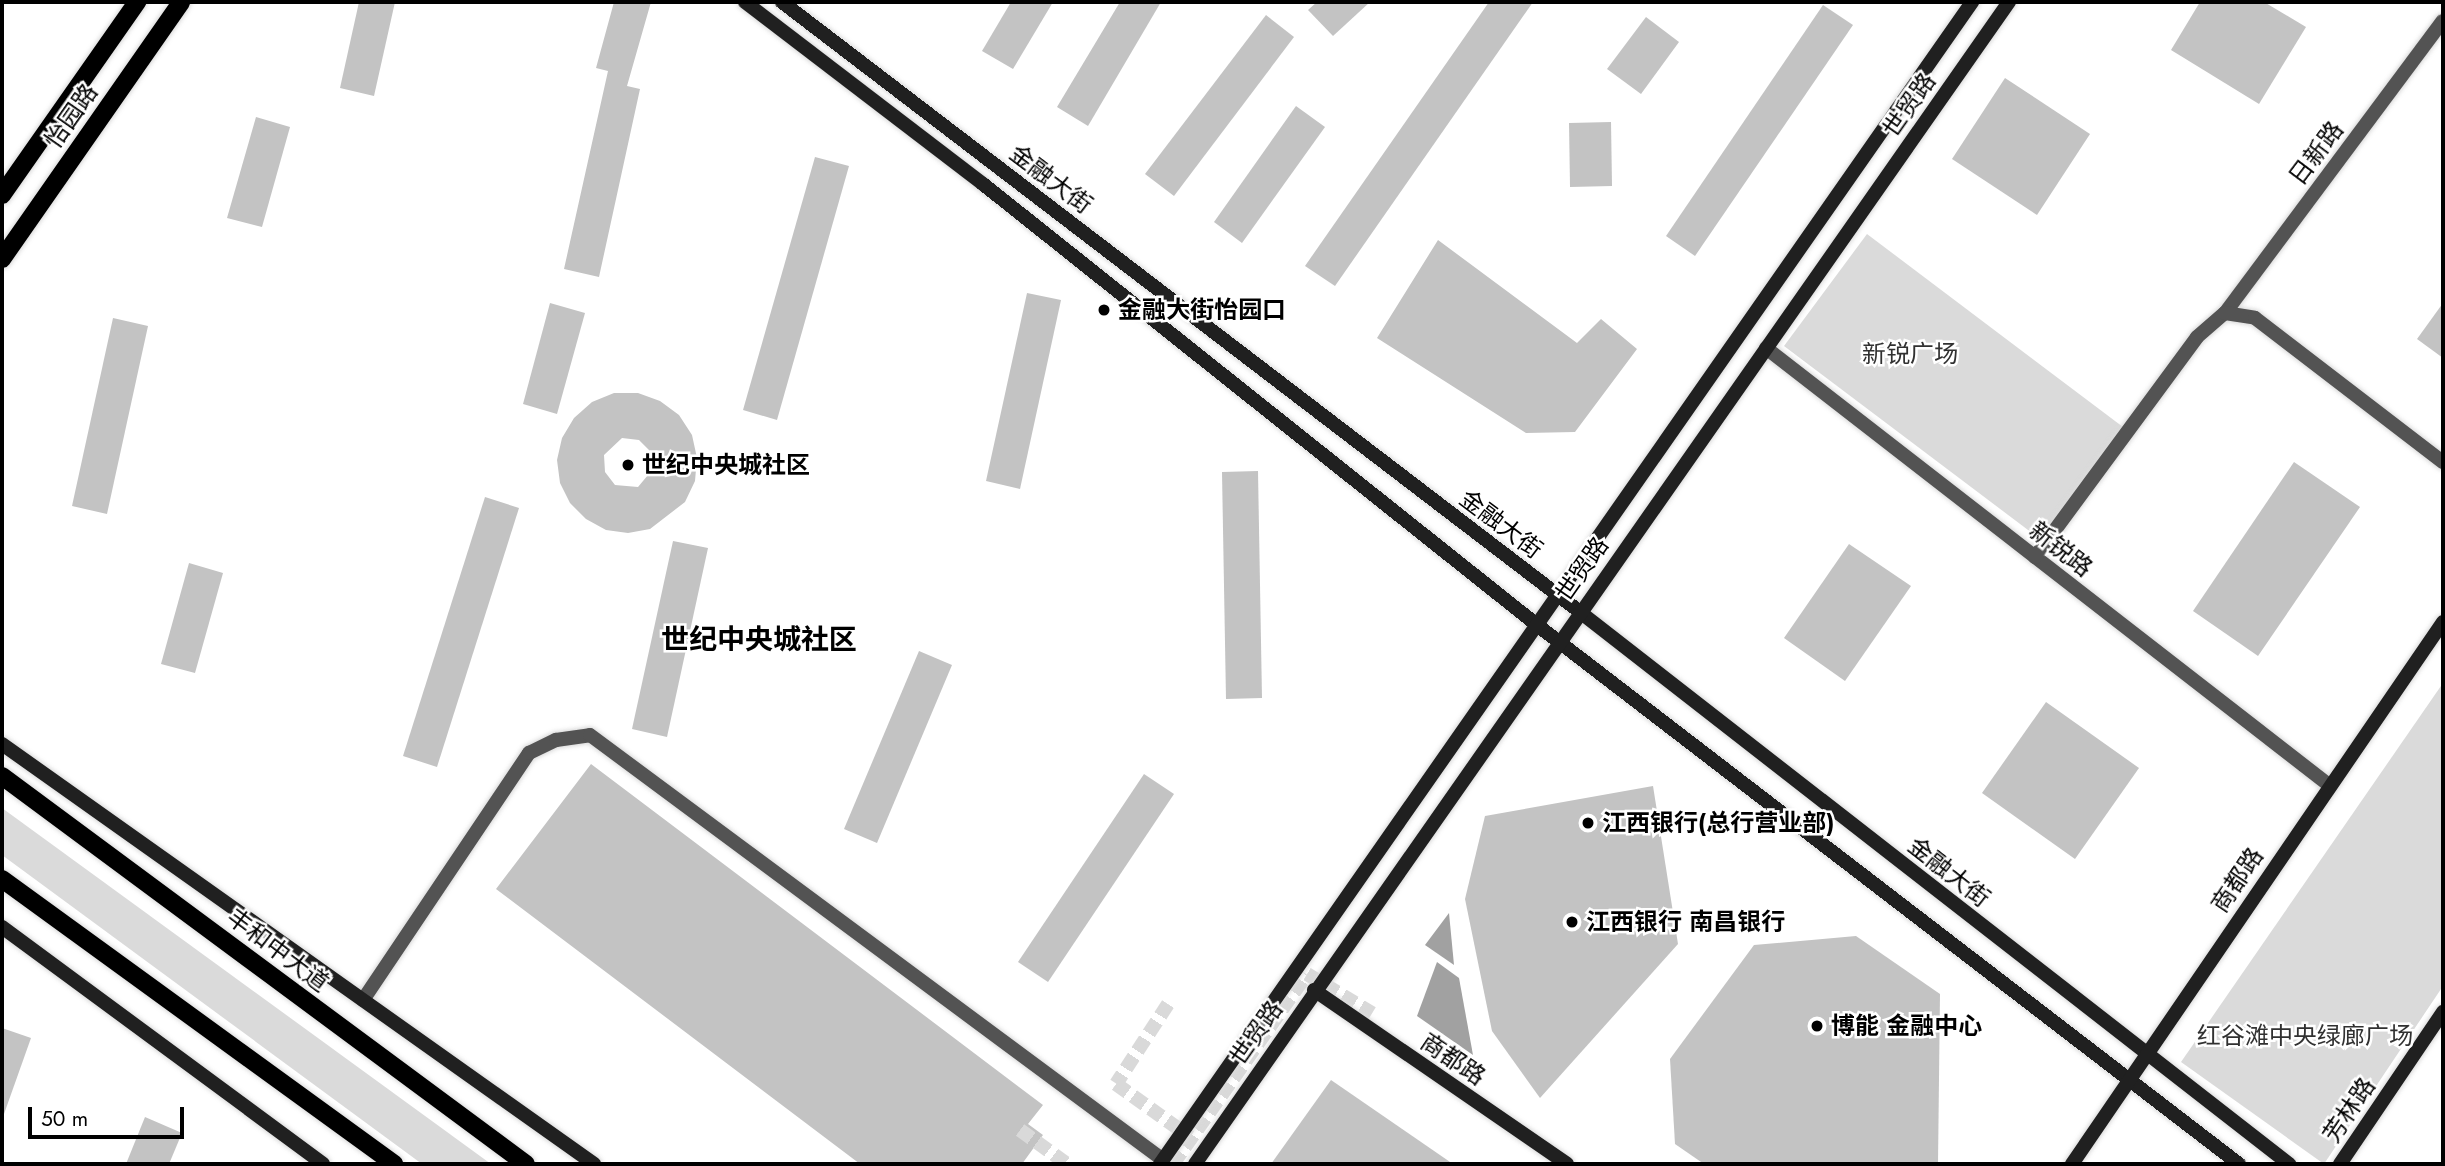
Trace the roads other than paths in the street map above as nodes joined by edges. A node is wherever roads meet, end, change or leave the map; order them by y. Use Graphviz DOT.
graph roads {
  1 [pos="137,2"];
  2 [pos="181,2"];
  3 [pos="745,2"];
  4 [pos="782,2"];
  5 [pos="1972,2"];
  6 [pos="2009,2"];
  7 [pos="2443,21"];
  8 [pos="2,195"];
  9 [pos="2,259"];
  10 [pos="2225,313"];
  11 [pos="1766,348"];
  12 [pos="2443,462"];
  13 [pos="2035,557"];
  14 [pos="1557,595"];
  15 [pos="1580,612"];
  16 [pos="2443,622"];
  17 [pos="1537,625"];
  18 [pos="1559,642"];
  19 [pos="2,744"];
  20 [pos="2,776"];
  21 [pos="2329,785"];
  22 [pos="2,879"];
  23 [pos="2,927"];
  24 [pos="1314,990"];
  25 [pos="363,1000"];
  26 [pos="2443,1012"];
  27 [pos="2146,1054"];
  28 [pos="2129,1080"];
  29 [pos="1161,1162"];
  30 [pos="323,1164"];
  31 [pos="394,1164"];
  32 [pos="526,1164"];
  33 [pos="594,1164"];
  34 [pos="1195,1164"];
  35 [pos="1567,1164"];
  36 [pos="2072,1164"];
  37 [pos="2239,1164"];
  38 [pos="2290,1164"];
  39 [pos="2340,1164"];
  1 -- 8 [label="main road, 怡园路"];
  2 -- 9 [label="main road, 怡园路"];
  3 -- 17 [label="street, 金融大街"];
  4 -- 14 [label="street, 金融大街"];
  5 -- 14 [label="street, 世贸路"];
  6 -- 11 [label="street, 世贸路"];
  7 -- 10 [label="street, 日新路"];
  10 -- 12 [label="street"];
  10 -- 13 [label="street, 日新路"];
  11 -- 13 [label="street, 新锐路"];
  11 -- 15 [label="street, 世贸路"];
  13 -- 21 [label="street, 新锐路"];
  14 -- 15 [label="street, 金融大街"];
  14 -- 17 [label="street, 世贸路"];
  15 -- 18 [label="street, 世贸路"];
  15 -- 27 [label="street, 金融大街"];
  16 -- 21 [label="street, 商都路"];
  17 -- 18 [label="street, 金融大街"];
  17 -- 29 [label="street, 世贸路"];
  18 -- 24 [label="street, 世贸路"];
  18 -- 28 [label="street, 金融大街"];
  19 -- 25 [label="street"];
  20 -- 32 [label="main road, 丰和中大道"];
  21 -- 27 [label="street, 商都路"];
  22 -- 31 [label="main road"];
  23 -- 30 [label="street"];
  24 -- 34 [label="street, 世贸路"];
  24 -- 35 [label="street, 商都路"];
  25 -- 29 [label="street"];
  25 -- 33 [label="street"];
  26 -- 39 [label="street, 芳林路"];
  27 -- 28 [label="street, 商都路"];
  27 -- 38 [label="street, 金融大街"];
  28 -- 36 [label="street, 商都路"];
  28 -- 37 [label="street, 金融大街"];
}
